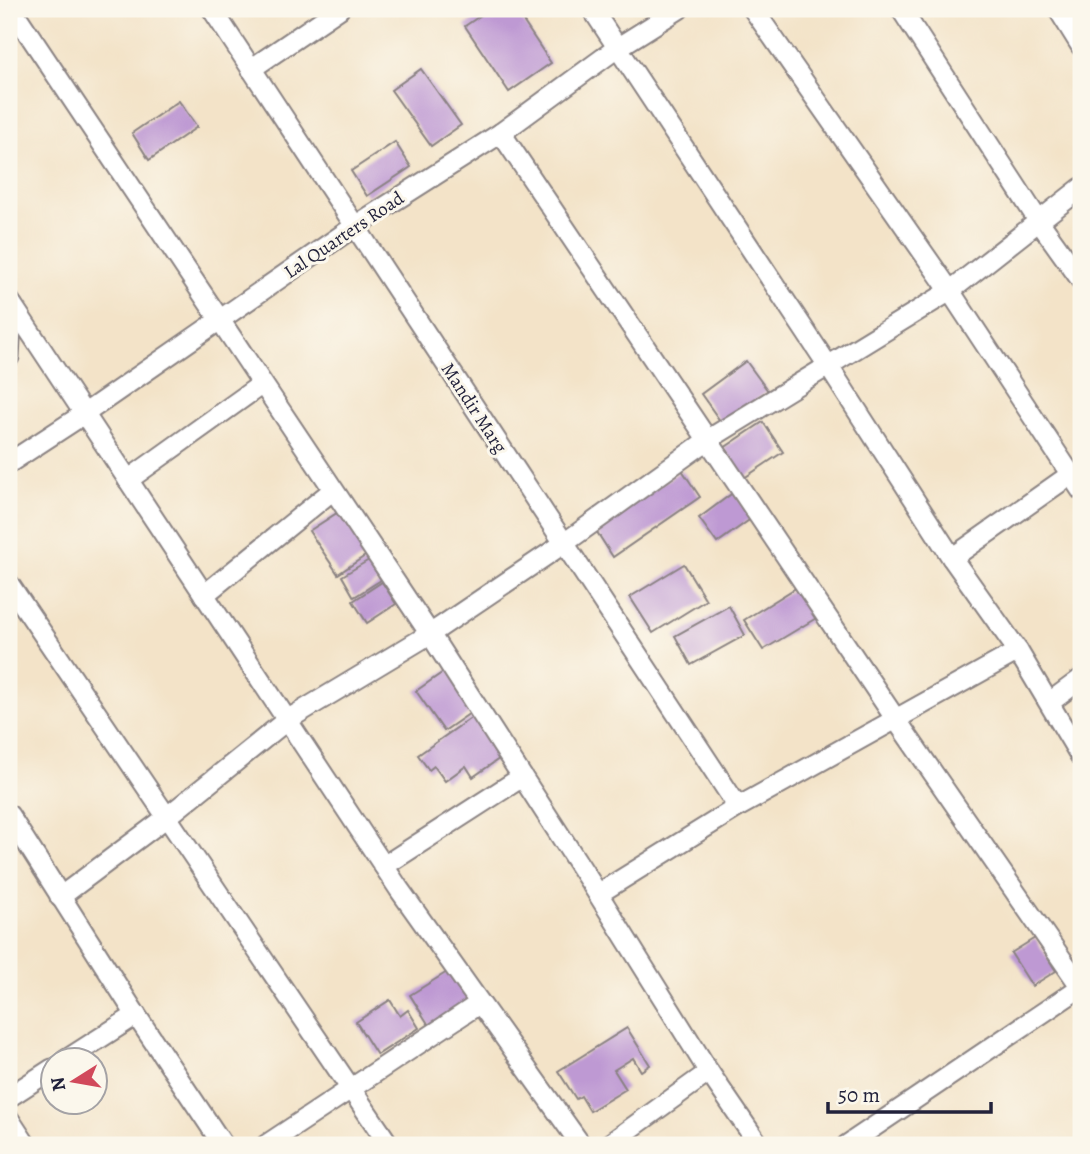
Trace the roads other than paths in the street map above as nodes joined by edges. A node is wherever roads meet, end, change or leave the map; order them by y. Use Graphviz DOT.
graph roads {
  1 [pos="12,9"];
  2 [pos="212,9"];
  3 [pos="339,9"];
  4 [pos="592,9"];
  5 [pos="679,9"];
  6 [pos="753,9"];
  7 [pos="901,9"];
  8 [pos="1058,9"];
  9 [pos="1081,46"];
  10 [pos="617,48"];
  11 [pos="251,69"];
  12 [pos="501,133"];
  13 [pos="1078,196"];
  14 [pos="1038,220"];
  15 [pos="355,226"];
  16 [pos="1081,280"];
  17 [pos="950,291"];
  18 [pos="10,302"];
  19 [pos="219,321"];
  20 [pos="9,357"];
  21 [pos="829,366"];
  22 [pos="262,384"];
  23 [pos="84,414"];
  24 [pos="709,439"];
  25 [pos="9,463"];
  26 [pos="128,480"];
  27 [pos="1075,483"];
  28 [pos="333,490"];
  29 [pos="563,544"];
  30 [pos="953,558"];
  31 [pos="9,584"];
  32 [pos="204,594"];
  33 [pos="430,634"];
  34 [pos="1018,651"];
  35 [pos="1081,679"];
  36 [pos="1050,702"];
  37 [pos="895,718"];
  38 [pos="287,720"];
  39 [pos="1081,757"];
  40 [pos="522,777"];
  41 [pos="738,807"];
  42 [pos="9,815"];
  43 [pos="167,817"];
  44 [pos="384,866"];
  45 [pos="598,894"];
  46 [pos="60,897"];
  47 [pos="1081,987"];
  48 [pos="480,1003"];
  49 [pos="136,1014"];
  50 [pos="86,1046"];
  51 [pos="709,1072"];
  52 [pos="38,1078"];
  53 [pos="351,1091"];
  54 [pos="9,1097"];
  55 [pos="9,1119"];
  56 [pos="26,1145"];
  57 [pos="223,1145"];
  58 [pos="266,1145"];
  59 [pos="389,1145"];
  60 [pos="581,1145"];
  61 [pos="608,1145"];
  62 [pos="759,1145"];
  63 [pos="848,1145"];
  1 -- 19 [label="street"];
  2 -- 11 [label="street, Mandir Marg"];
  3 -- 11 [label="street"];
  4 -- 10 [label="street"];
  5 -- 10 [label="street, Lal Quarters Road"];
  6 -- 17 [label="street"];
  7 -- 14 [label="street"];
  8 -- 9 [label="street"];
  10 -- 12 [label="street, Lal Quarters Road"];
  10 -- 21 [label="street"];
  11 -- 15 [label="street, Mandir Marg"];
  12 -- 15 [label="street, Lal Quarters Road"];
  12 -- 24 [label="street"];
  13 -- 14 [label="street"];
  14 -- 16 [label="street"];
  14 -- 17 [label="street"];
  15 -- 19 [label="street, Lal Quarters Road"];
  15 -- 29 [label="street, Mandir Marg"];
  17 -- 21 [label="street"];
  17 -- 27 [label="street"];
  18 -- 20 [label="street"];
  18 -- 23 [label="street"];
  19 -- 22 [label="street"];
  19 -- 23 [label="street, Lal Quarters Road"];
  21 -- 24 [label="street"];
  21 -- 30 [label="street"];
  22 -- 26 [label="street"];
  22 -- 28 [label="street"];
  23 -- 25 [label="street, Lal Quarters Road"];
  23 -- 26 [label="street"];
  24 -- 29 [label="street"];
  24 -- 37 [label="street"];
  26 -- 32 [label="street"];
  27 -- 30 [label="street"];
  28 -- 32 [label="street"];
  28 -- 33 [label="street"];
  29 -- 33 [label="street"];
  29 -- 41 [label="street, Mandir Marg"];
  30 -- 34 [label="street"];
  31 -- 43 [label="street"];
  32 -- 38 [label="street"];
  33 -- 38 [label="street"];
  33 -- 40 [label="street"];
  34 -- 36 [label="street"];
  34 -- 37 [label="street"];
  35 -- 36 [label="street"];
  36 -- 39 [label="street"];
  37 -- 41 [label="street"];
  37 -- 47 [label="street"];
  38 -- 43 [label="street"];
  38 -- 44 [label="street"];
  40 -- 44 [label="street"];
  40 -- 45 [label="street"];
  41 -- 45 [label="street"];
  42 -- 46 [label="street"];
  43 -- 46 [label="street"];
  43 -- 53 [label="street"];
  44 -- 48 [label="street"];
  45 -- 51 [label="street"];
  46 -- 49 [label="street"];
  47 -- 63 [label="street"];
  48 -- 53 [label="street"];
  48 -- 60 [label="street"];
  49 -- 50 [label="street"];
  49 -- 57 [label="street"];
  51 -- 61 [label="street"];
  51 -- 62 [label="street"];
  52 -- 54 [label="street"];
  53 -- 58 [label="street"];
  53 -- 59 [label="street"];
  55 -- 56 [label="street"];
}
